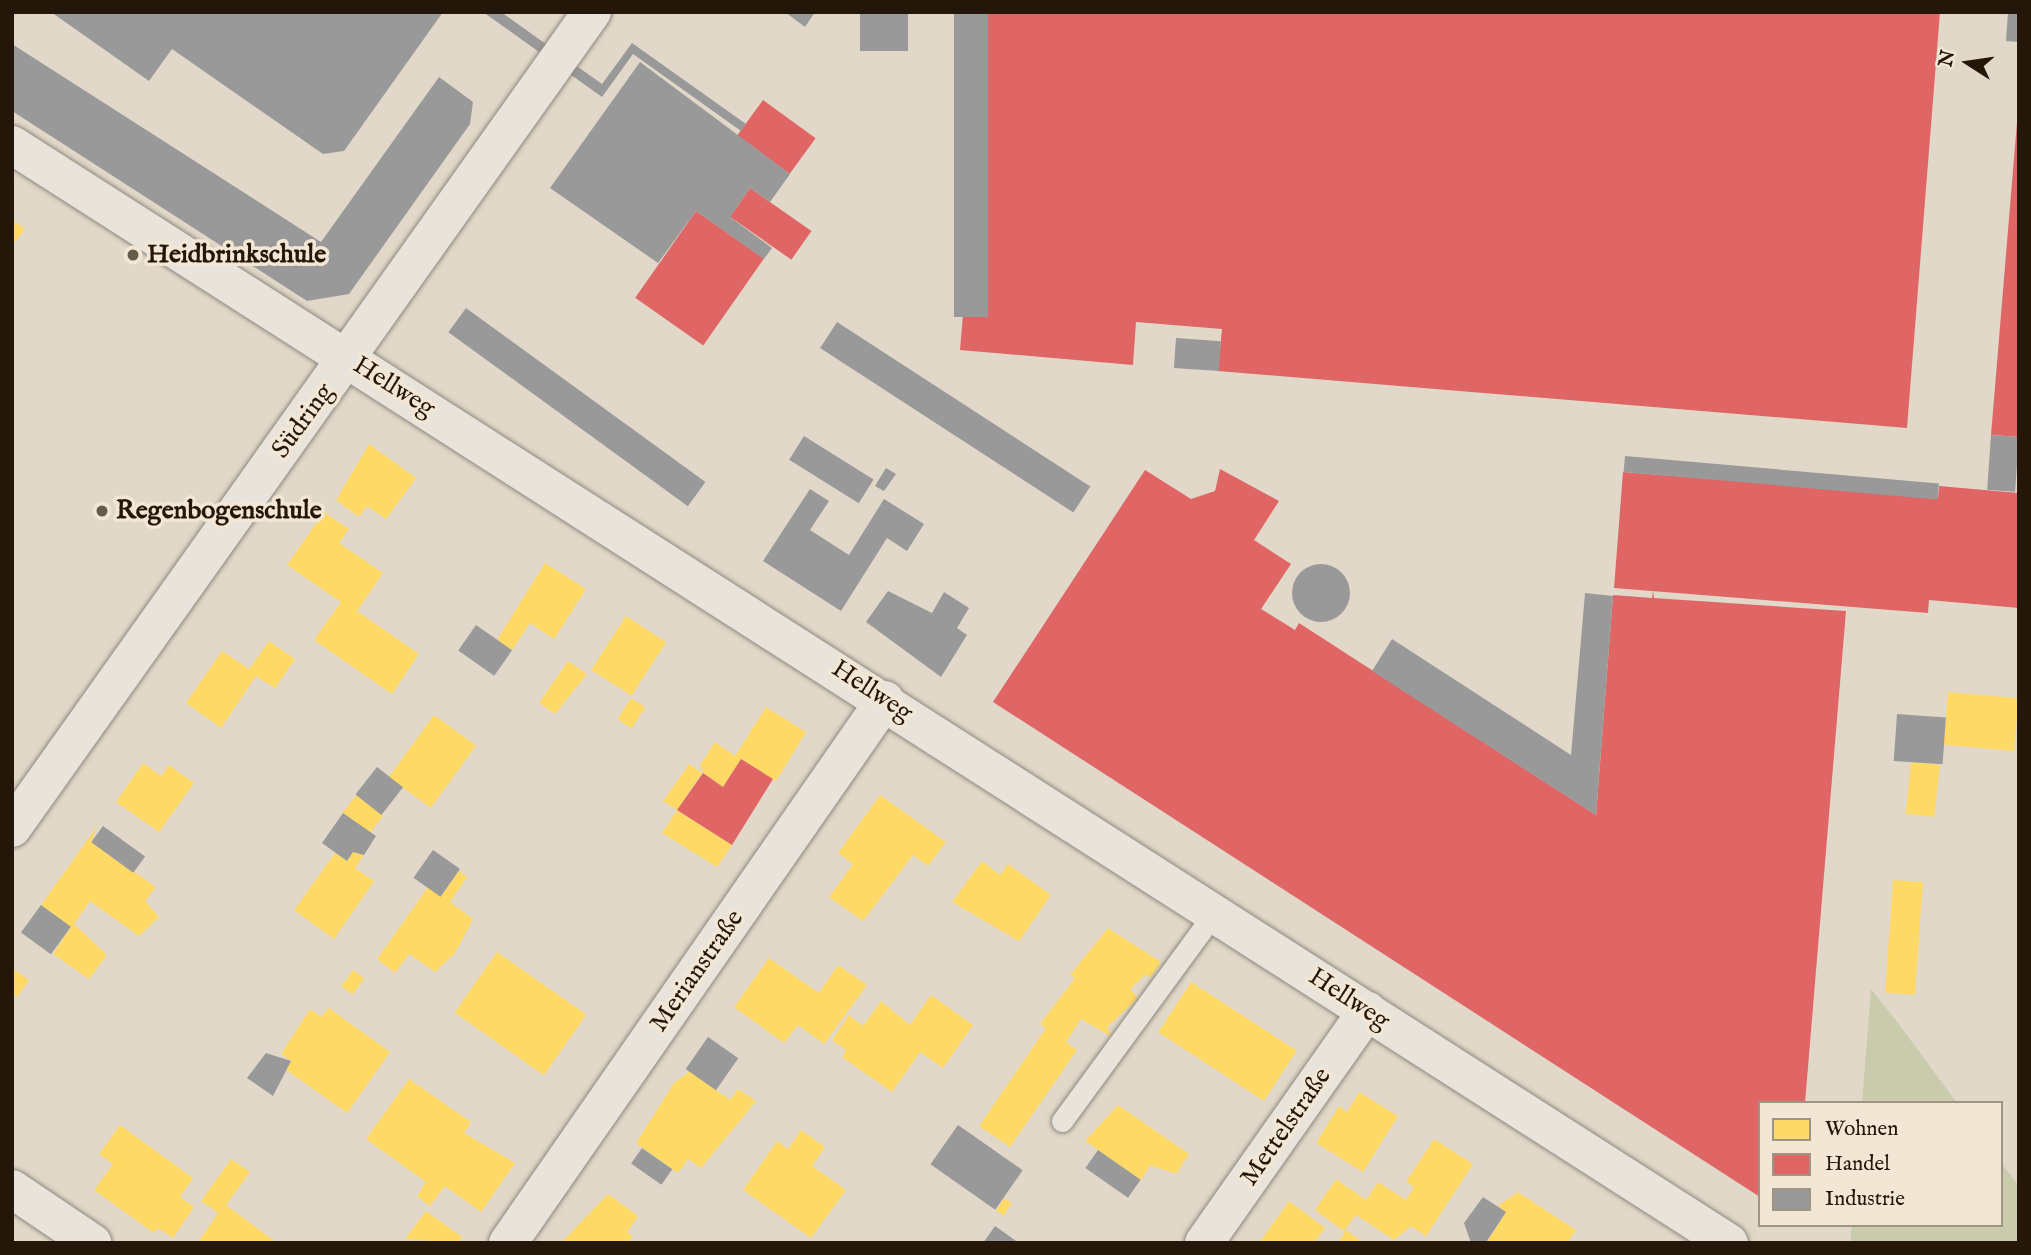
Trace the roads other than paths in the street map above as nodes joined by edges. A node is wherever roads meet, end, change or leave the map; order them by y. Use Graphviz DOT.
graph roads {
  1 [pos="592,12"];
  2 [pos="12,145"];
  3 [pos="348,358"];
  4 [pos="886,700"];
  5 [pos="12,828"];
  6 [pos="1215,912"];
  7 [pos="1367,1011"];
  8 [pos="1062,1121"];
  9 [pos="12,1189"];
  10 [pos="92,1243"];
  11 [pos="508,1243"];
  12 [pos="1204,1243"];
  13 [pos="1730,1243"];
  1 -- 3 [label="street, Südring"];
  2 -- 3 [label="street, Hellweg"];
  3 -- 4 [label="street, Hellweg"];
  3 -- 5 [label="street, Südring"];
  4 -- 6 [label="street, Hellweg"];
  4 -- 11 [label="street, Merianstraße"];
  6 -- 7 [label="street, Hellweg"];
  6 -- 8 [label="lane"];
  7 -- 12 [label="street, Mettelstraße"];
  7 -- 13 [label="street, Hellweg"];
  9 -- 10 [label="street"];
}
